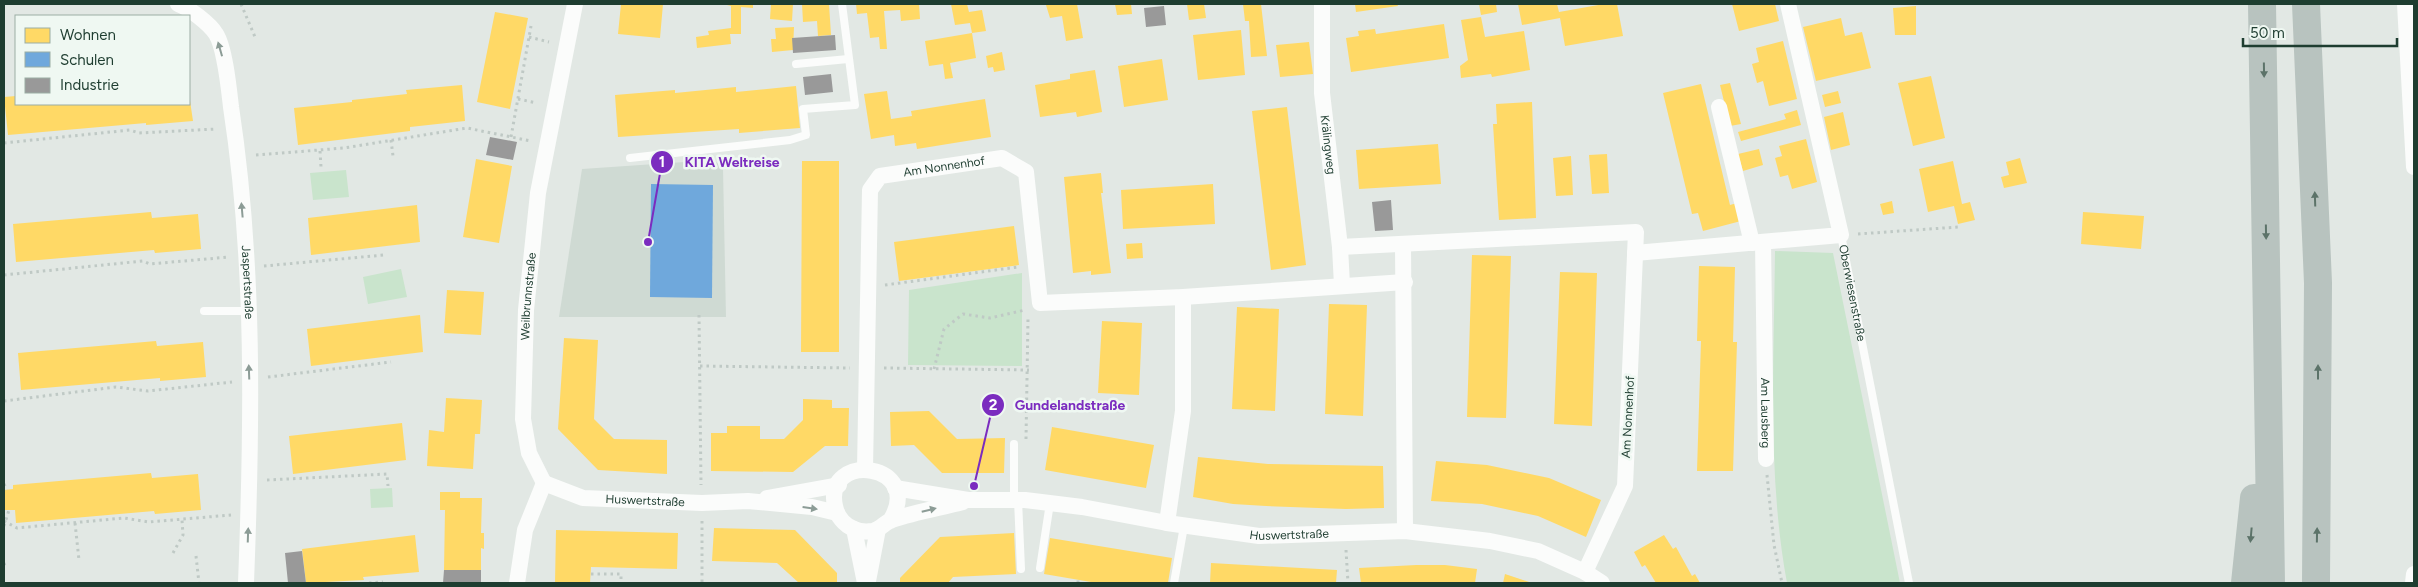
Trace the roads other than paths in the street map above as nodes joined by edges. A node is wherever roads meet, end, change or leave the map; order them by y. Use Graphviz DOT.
graph roads {
  1 [pos="178,4"];
  2 [pos="575,4"];
  3 [pos="842,4"];
  4 [pos="1322,4"];
  5 [pos="1788,4"];
  6 [pos="2262,4"];
  7 [pos="2306,4"];
  8 [pos="2405,4"];
  9 [pos="848,59"];
  10 [pos="796,64"];
  11 [pos="1719,107"];
  12 [pos="630,158"];
  13 [pos="2414,167"];
  14 [pos="1841,235"];
  15 [pos="1758,242"];
  16 [pos="1403,244"];
  17 [pos="1340,247"];
  18 [pos="1636,253"];
  19 [pos="1405,282"];
  20 [pos="1342,285"];
  21 [pos="1183,297"];
  22 [pos="204,311"];
  23 [pos="248,312"];
  24 [pos="2268,329"];
  25 [pos="1014,444"];
  26 [pos="1766,459"];
  27 [pos="865,469"];
  28 [pos="544,483"];
  29 [pos="839,485"];
  30 [pos="895,488"];
  31 [pos="968,500"];
  32 [pos="1016,500"];
  33 [pos="748,501"];
  34 [pos="1050,503"];
  35 [pos="837,513"];
  36 [pos="1167,524"];
  37 [pos="884,525"];
  38 [pos="1184,526"];
  39 [pos="854,529"];
  40 [pos="1405,530"];
  41 [pos="1040,568"];
  42 [pos="1021,569"];
  43 [pos="1585,572"];
  44 [pos="2414,574"];
  45 [pos="246,583"];
  46 [pos="517,583"];
  47 [pos="866,583"];
  48 [pos="1174,583"];
  49 [pos="1602,583"];
  50 [pos="1909,583"];
  51 [pos="2245,583"];
  52 [pos="2271,583"];
  53 [pos="2316,583"];
  54 [pos="2413,583"];
  23 -- 1 [label="street, Jaspertstraße, one-way"];
  2 -- 28 [label="street, Weilbrunnstraße"];
  3 -- 9 [label="lane"];
  4 -- 17 [label="street, Krälingweg"];
  5 -- 14 [label="street, Oberwiesenstraße"];
  6 -- 24 [label="highway, one-way"];
  53 -- 7 [label="highway, one-way"];
  8 -- 13 [label="street"];
  9 -- 10 [label="lane"];
  9 -- 12 [label="lane"];
  11 -- 15 [label="street"];
  14 -- 15 [label="street"];
  14 -- 50 [label="lane, Oberwiesenstraße"];
  15 -- 18 [label="street"];
  15 -- 26 [label="street, Am Lausberg"];
  16 -- 17 [label="street, Am Nonnenhof"];
  16 -- 18 [label="street, Am Nonnenhof"];
  16 -- 19 [label="street"];
  17 -- 20 [label="street, Krälingweg"];
  18 -- 43 [label="street, Am Nonnenhof"];
  19 -- 20 [label="street, Am Nonnenhof"];
  19 -- 40 [label="street"];
  20 -- 21 [label="street, Am Nonnenhof"];
  21 -- 27 [label="street, Am Nonnenhof"];
  21 -- 36 [label="street"];
  22 -- 23 [label="lane"];
  45 -- 23 [label="street, Jaspertstraße, one-way"];
  24 -- 51 [label="highway, one-way"];
  24 -- 52 [label="highway"];
  25 -- 32 [label="lane"];
  27 -- 29 [label="street"];
  27 -- 30 [label="street"];
  28 -- 33 [label="street, Huswertstraße"];
  28 -- 46 [label="street"];
  29 -- 33 [label="street, Huswertstraße"];
  29 -- 35 [label="street"];
  30 -- 31 [label="street, Huswertstraße"];
  30 -- 37 [label="street"];
  31 -- 32 [label="street, Huswertstraße"];
  37 -- 31 [label="street, Huswertstraße, one-way"];
  32 -- 34 [label="street, Huswertstraße"];
  32 -- 42 [label="lane"];
  33 -- 35 [label="street, Huswertstraße, one-way"];
  34 -- 36 [label="street, Huswertstraße"];
  34 -- 41 [label="lane"];
  35 -- 39 [label="street"];
  36 -- 38 [label="street, Huswertstraße"];
  37 -- 39 [label="street"];
  37 -- 47 [label="street"];
  38 -- 40 [label="street, Huswertstraße"];
  38 -- 48 [label="lane"];
  39 -- 47 [label="street"];
  40 -- 43 [label="street, Huswertstraße"];
  43 -- 49 [label="street, Huswertstraße"];
  44 -- 54 [label="street"];
}
